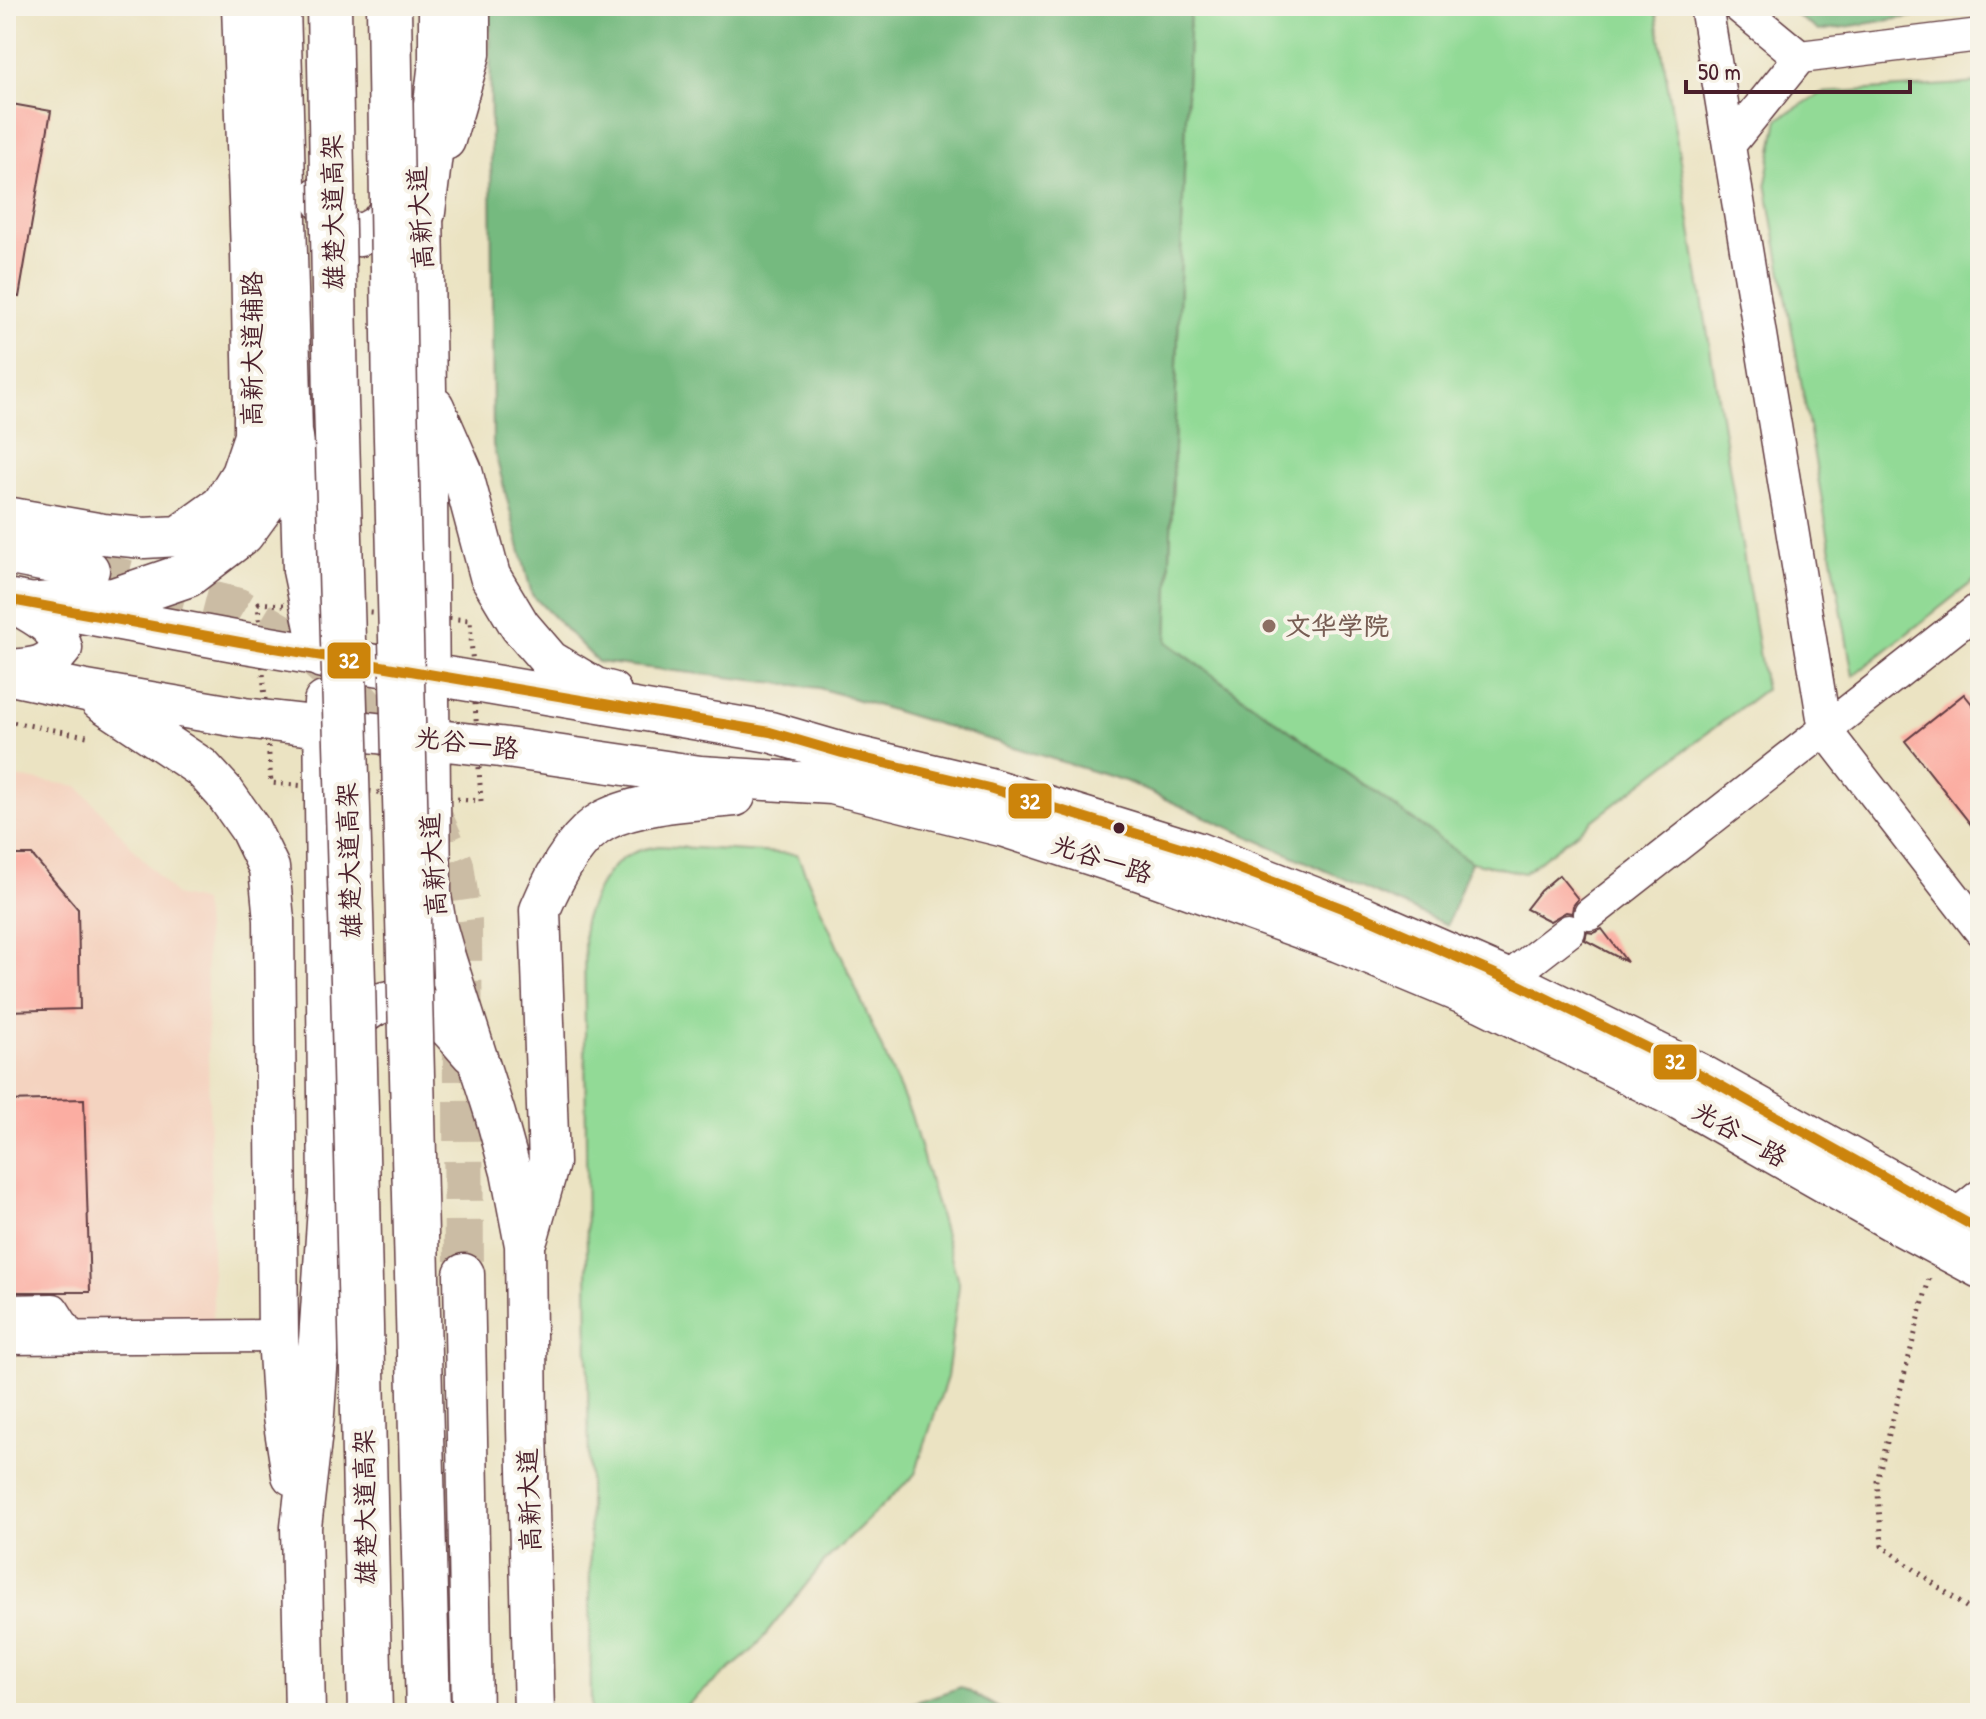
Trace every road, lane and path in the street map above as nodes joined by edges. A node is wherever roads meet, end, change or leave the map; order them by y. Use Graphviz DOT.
graph roads {
  1 [pos="242,6"];
  2 [pos="278,6"];
  3 [pos="315,6"];
  4 [pos="329,6"];
  5 [pos="389,6"];
  6 [pos="404,6"];
  7 [pos="441,6"];
  8 [pos="470,6"];
  9 [pos="1706,6"];
  10 [pos="1738,6"];
  11 [pos="1980,35"];
  12 [pos="1800,57"];
  13 [pos="405,62"];
  14 [pos="1729,145"];
  15 [pos="317,193"];
  16 [pos="423,212"];
  17 [pos="426,390"];
  18 [pos="290,432"];
  19 [pos="6,517"];
  20 [pos="6,554"];
  21 [pos="89,570"];
  22 [pos="17,601"];
  23 [pos="1980,608"];
  24 [pos="323,656"];
  25 [pos="6,672"];
  26 [pos="428,673"];
  27 [pos="86,691"];
  28 [pos="633,709"];
  29 [pos="6,721"];
  30 [pos="324,727"];
  31 [pos="1825,730"];
  32 [pos="770,732"];
  33 [pos="429,739"];
  34 [pos="103,740"];
  35 [pos="630,766"];
  36 [pos="832,784"];
  37 [pos="1980,930"];
  38 [pos="1507,979"];
  39 [pos="478,1059"];
  40 [pos="327,1077"];
  41 [pos="1963,1221"];
  42 [pos="525,1245"];
  43 [pos="1980,1268"];
  44 [pos="464,1274"];
  45 [pos="6,1311"];
  46 [pos="278,1336"];
  47 [pos="70,1337"];
  48 [pos="6,1338"];
  49 [pos="301,1527"];
  50 [pos="1980,1617"];
  51 [pos="305,1713"];
  52 [pos="370,1713"];
  53 [pos="428,1713"];
  54 [pos="472,1713"];
  55 [pos="534,1713"];
  1 -- 19 [label="main road, 高新大道辅路"];
  2 -- 18 [label="highway"];
  3 -- 15 [label="main road"];
  4 -- 52 [label="highway, 雄楚大道高架, bridge"];
  5 -- 53 [label="highway, bridge"];
  6 -- 13 [label="main road, 高新大道"];
  7 -- 16 [label="highway"];
  8 -- 16 [label="main road"];
  9 -- 14 [label="street"];
  10 -- 12 [label="street"];
  11 -- 12 [label="street"];
  12 -- 14 [label="street"];
  13 -- 15 [label="main road"];
  13 -- 16 [label="main road, 高新大道"];
  14 -- 31 [label="street"];
  15 -- 24 [label="main road"];
  16 -- 17 [label="main road, 高新大道"];
  17 -- 26 [label="main road, 高新大道"];
  17 -- 32 [label="main road"];
  18 -- 22 [label="highway"];
  18 -- 24 [label="highway"];
  20 -- 21 [label="main road"];
  22 -- 24 [label="main road, 光谷一路"];
  22 -- 25 [label="main road"];
  23 -- 31 [label="street"];
  24 -- 26 [label="main road, 光谷一路"];
  24 -- 30 [label="main road"];
  25 -- 27 [label="main road, 光谷一路"];
  26 -- 28 [label="main road, 光谷一路"];
  26 -- 33 [label="main road, 高新大道"];
  27 -- 30 [label="main road, 光谷一路"];
  27 -- 46 [label="main road"];
  28 -- 32 [label="main road, 光谷一路"];
  28 -- 35 [label="main road"];
  29 -- 34 [label="path"];
  30 -- 33 [label="main road, 光谷一路"];
  30 -- 40 [label="main road"];
  31 -- 37 [label="street"];
  31 -- 38 [label="street"];
  32 -- 38 [label="main road, 光谷一路"];
  33 -- 35 [label="main road, 光谷一路"];
  33 -- 39 [label="main road, 高新大道"];
  35 -- 36 [label="main road, 光谷一路"];
  36 -- 41 [label="main road, 光谷一路"];
  36 -- 42 [label="main road"];
  38 -- 41 [label="main road, 光谷一路"];
  39 -- 40 [label="main road"];
  39 -- 42 [label="main road, 高新大道"];
  40 -- 49 [label="main road"];
  41 -- 43 [label="main road, 光谷一路"];
  41 -- 50 [label="path"];
  42 -- 55 [label="main road, 高新大道"];
  44 -- 54 [label="main road"];
  45 -- 47 [label="street"];
  46 -- 47 [label="street"];
  46 -- 49 [label="main road"];
  47 -- 48 [label="street"];
  49 -- 51 [label="main road"];
}
